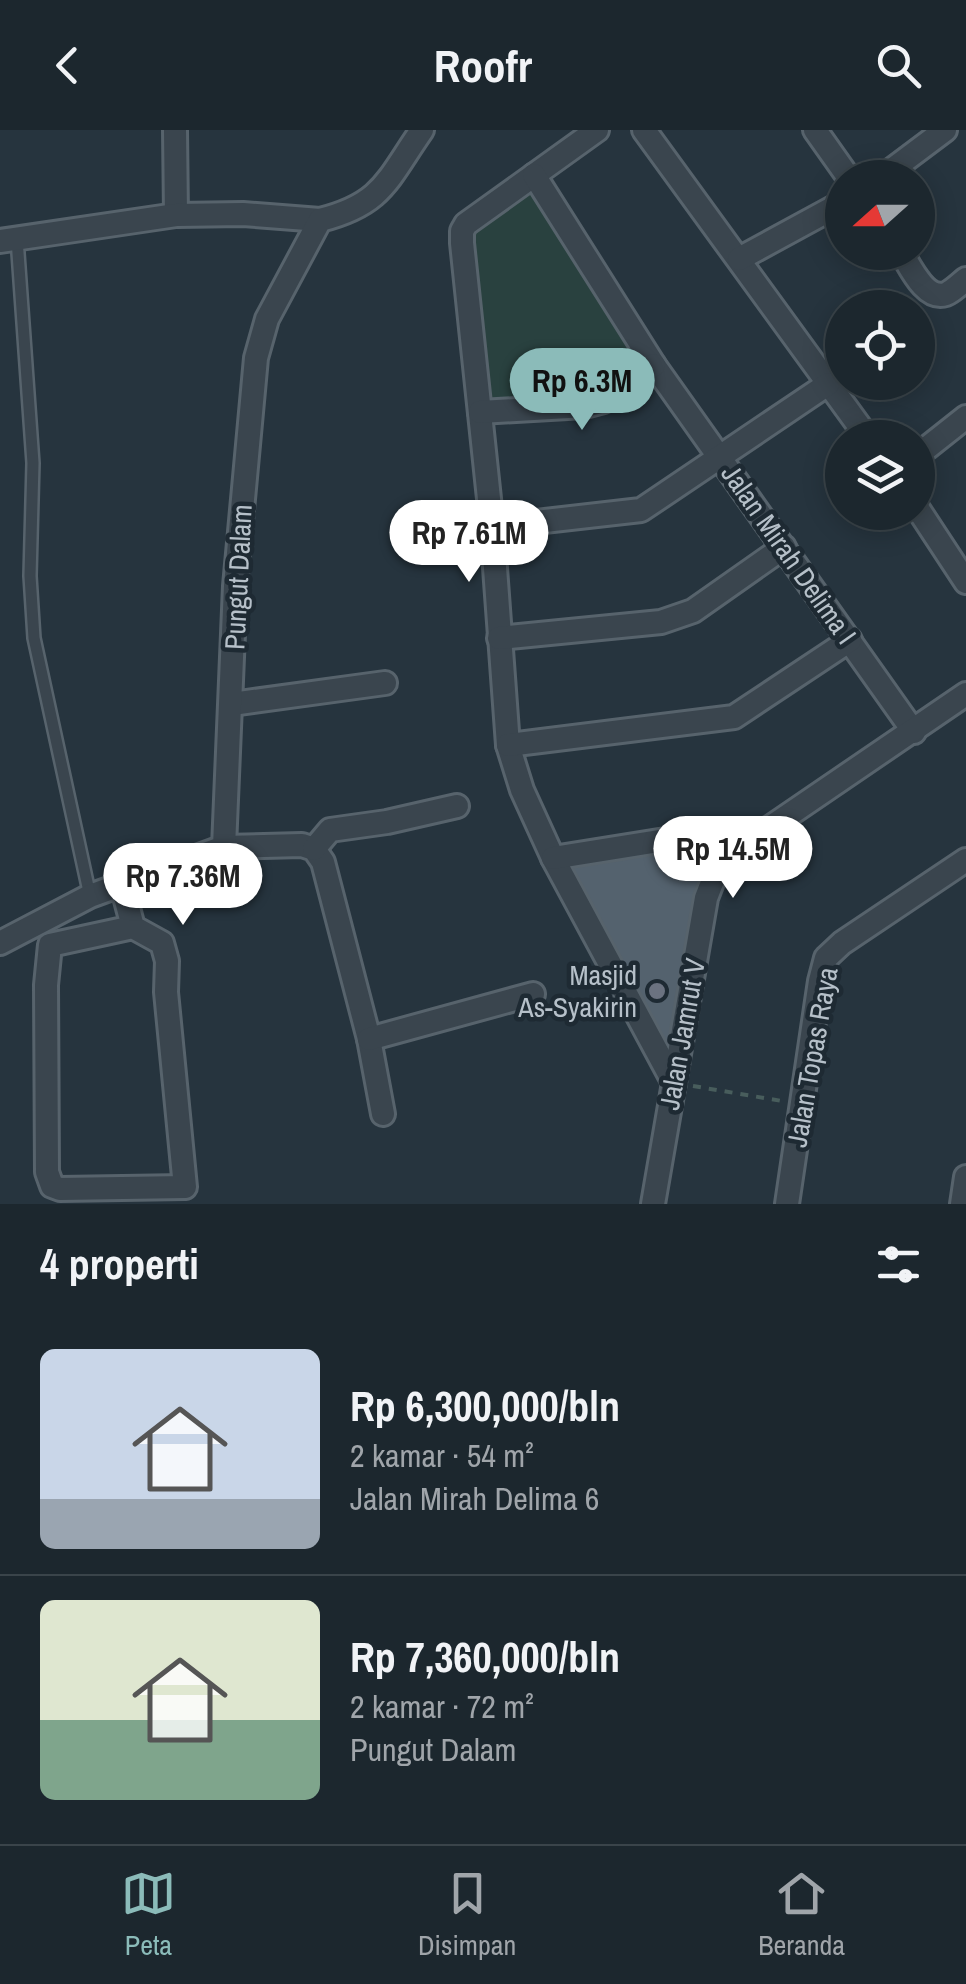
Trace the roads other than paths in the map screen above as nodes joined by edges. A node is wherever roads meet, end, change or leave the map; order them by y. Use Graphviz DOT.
graph roads {
  1 [pos="175,130"];
  2 [pos="422,130"];
  3 [pos="597,130"];
  4 [pos="644,130"];
  5 [pos="815,130"];
  6 [pos="946,130"];
  7 [pos="836,160"];
  8 [pos="905,160"];
  9 [pos="534,175"];
  10 [pos="825,211"];
  11 [pos="176,215"];
  12 [pos="320,220"];
  13 [pos="8,240"];
  14 [pos="739,259"];
  15 [pos="914,270"];
  16 [pos="966,279"];
  17 [pos="654,365"];
  18 [pos="825,380"];
  19 [pos="825,386"];
  20 [pos="480,412"];
  21 [pos="966,417"];
  22 [pos="935,442"];
  23 [pos="721,458"];
  24 [pos="492,527"];
  25 [pos="931,530"];
  26 [pos="784,548"];
  27 [pos="966,582"];
  28 [pos="499,638"];
  29 [pos="850,640"];
  30 [pos="385,683"];
  31 [pos="966,694"];
  32 [pos="232,704"];
  33 [pos="914,732"];
  34 [pos="508,746"];
  35 [pos="458,806"];
  36 [pos="224,847"];
  37 [pos="314,849"];
  38 [pos="731,857"];
  39 [pos="553,858"];
  40 [pos="966,860"];
  41 [pos="122,884"];
  42 [pos="90,896"];
  43 [pos="133,927"];
  44 [pos="0,943"];
  45 [pos="532,994"];
  46 [pos="369,1040"];
  47 [pos="674,1083"];
  48 [pos="383,1114"];
  49 [pos="966,1178"];
  50 [pos="653,1204"];
  51 [pos="787,1204"];
  52 [pos="962,1204"];
  1 -- 11 [label="street"];
  2 -- 12 [label="street"];
  3 -- 9 [label="street"];
  4 -- 14 [label="street"];
  5 -- 7 [label="street"];
  6 -- 8 [label="street"];
  9 -- 17 [label="street, Jalan Mirah Delima I"];
  9 -- 20 [label="street"];
  10 -- 14 [label="street"];
  11 -- 12 [label="street"];
  11 -- 13 [label="street"];
  12 -- 32 [label="street, Pungut Dalam"];
  13 -- 42 [label="lane"];
  14 -- 18 [label="street"];
  15 -- 16 [label="street"];
  17 -- 20 [label="street"];
  17 -- 23 [label="street, Jalan Mirah Delima I"];
  19 -- 23 [label="street"];
  20 -- 24 [label="street"];
  21 -- 22 [label="street"];
  23 -- 24 [label="street"];
  23 -- 26 [label="street, Jalan Mirah Delima I"];
  24 -- 28 [label="street"];
  25 -- 27 [label="street"];
  26 -- 28 [label="street"];
  26 -- 29 [label="street, Jalan Mirah Delima I"];
  28 -- 34 [label="street"];
  29 -- 33 [label="street, Jalan Mirah Delima I"];
  29 -- 34 [label="street"];
  30 -- 32 [label="street"];
  31 -- 33 [label="street, Jalan Jamrut V"];
  32 -- 36 [label="street, Pungut Dalam"];
  33 -- 38 [label="street, Jalan Jamrut V"];
  34 -- 39 [label="street"];
  35 -- 37 [label="street"];
  36 -- 37 [label="street"];
  36 -- 41 [label="street"];
  37 -- 46 [label="street"];
  38 -- 39 [label="street"];
  38 -- 47 [label="street, Jalan Jamrut V"];
  39 -- 47 [label="street"];
  40 -- 51 [label="street, Jalan Topas Raya"];
  41 -- 42 [label="street"];
  41 -- 43 [label="street"];
  42 -- 44 [label="street"];
  43 -- 43 [label="street"];
  45 -- 46 [label="street"];
  46 -- 48 [label="street"];
  47 -- 50 [label="street, Jalan Jamrut V"];
  49 -- 52 [label="street"];
}
